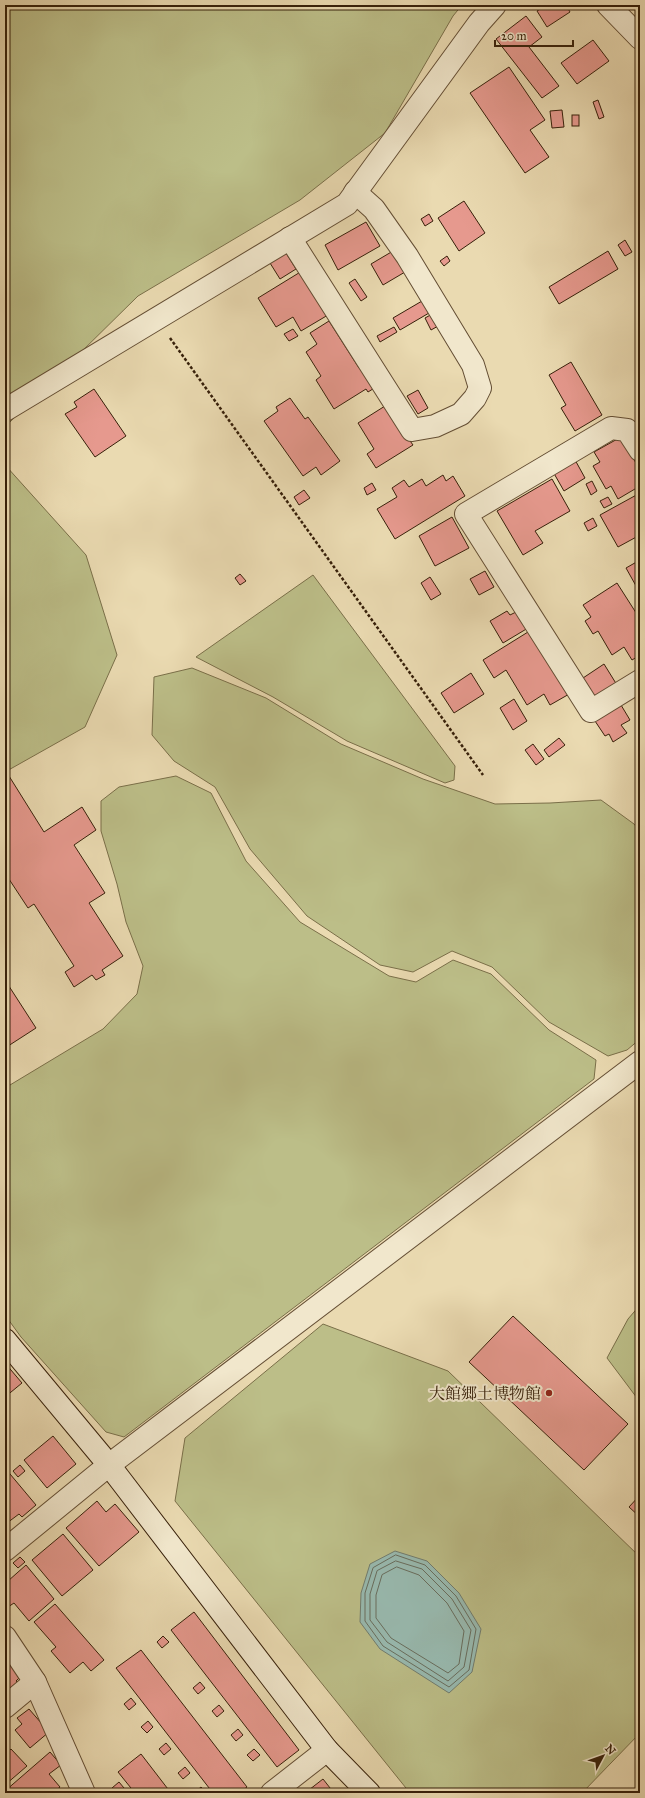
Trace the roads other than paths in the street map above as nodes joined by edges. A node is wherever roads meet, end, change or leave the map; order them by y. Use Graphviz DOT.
graph roads {
  1 [pos="495,5"];
  2 [pos="608,5"];
  3 [pos="640,38"];
  4 [pos="355,192"];
  5 [pos="290,238"];
  6 [pos="5,410"];
  7 [pos="640,450"];
  8 [pos="640,681"];
  9 [pos="640,1062"];
  10 [pos="5,1340"];
  11 [pos="110,1465"];
  12 [pos="5,1550"];
  13 [pos="5,1637"];
  14 [pos="35,1682"];
  15 [pos="5,1707"];
  16 [pos="327,1750"];
  17 [pos="81,1792"];
  18 [pos="272,1793"];
  19 [pos="369,1793"];
  1 -- 4 [label="street"];
  2 -- 3 [label="street"];
  4 -- 5 [label="street"];
  4 -- 5 [label="street"];
  5 -- 6 [label="street"];
  7 -- 8 [label="street"];
  9 -- 11 [label="street"];
  10 -- 11 [label="street"];
  11 -- 12 [label="street"];
  11 -- 16 [label="street"];
  13 -- 14 [label="street"];
  14 -- 15 [label="street"];
  14 -- 17 [label="street"];
  16 -- 18 [label="street"];
  16 -- 19 [label="street"];
}
